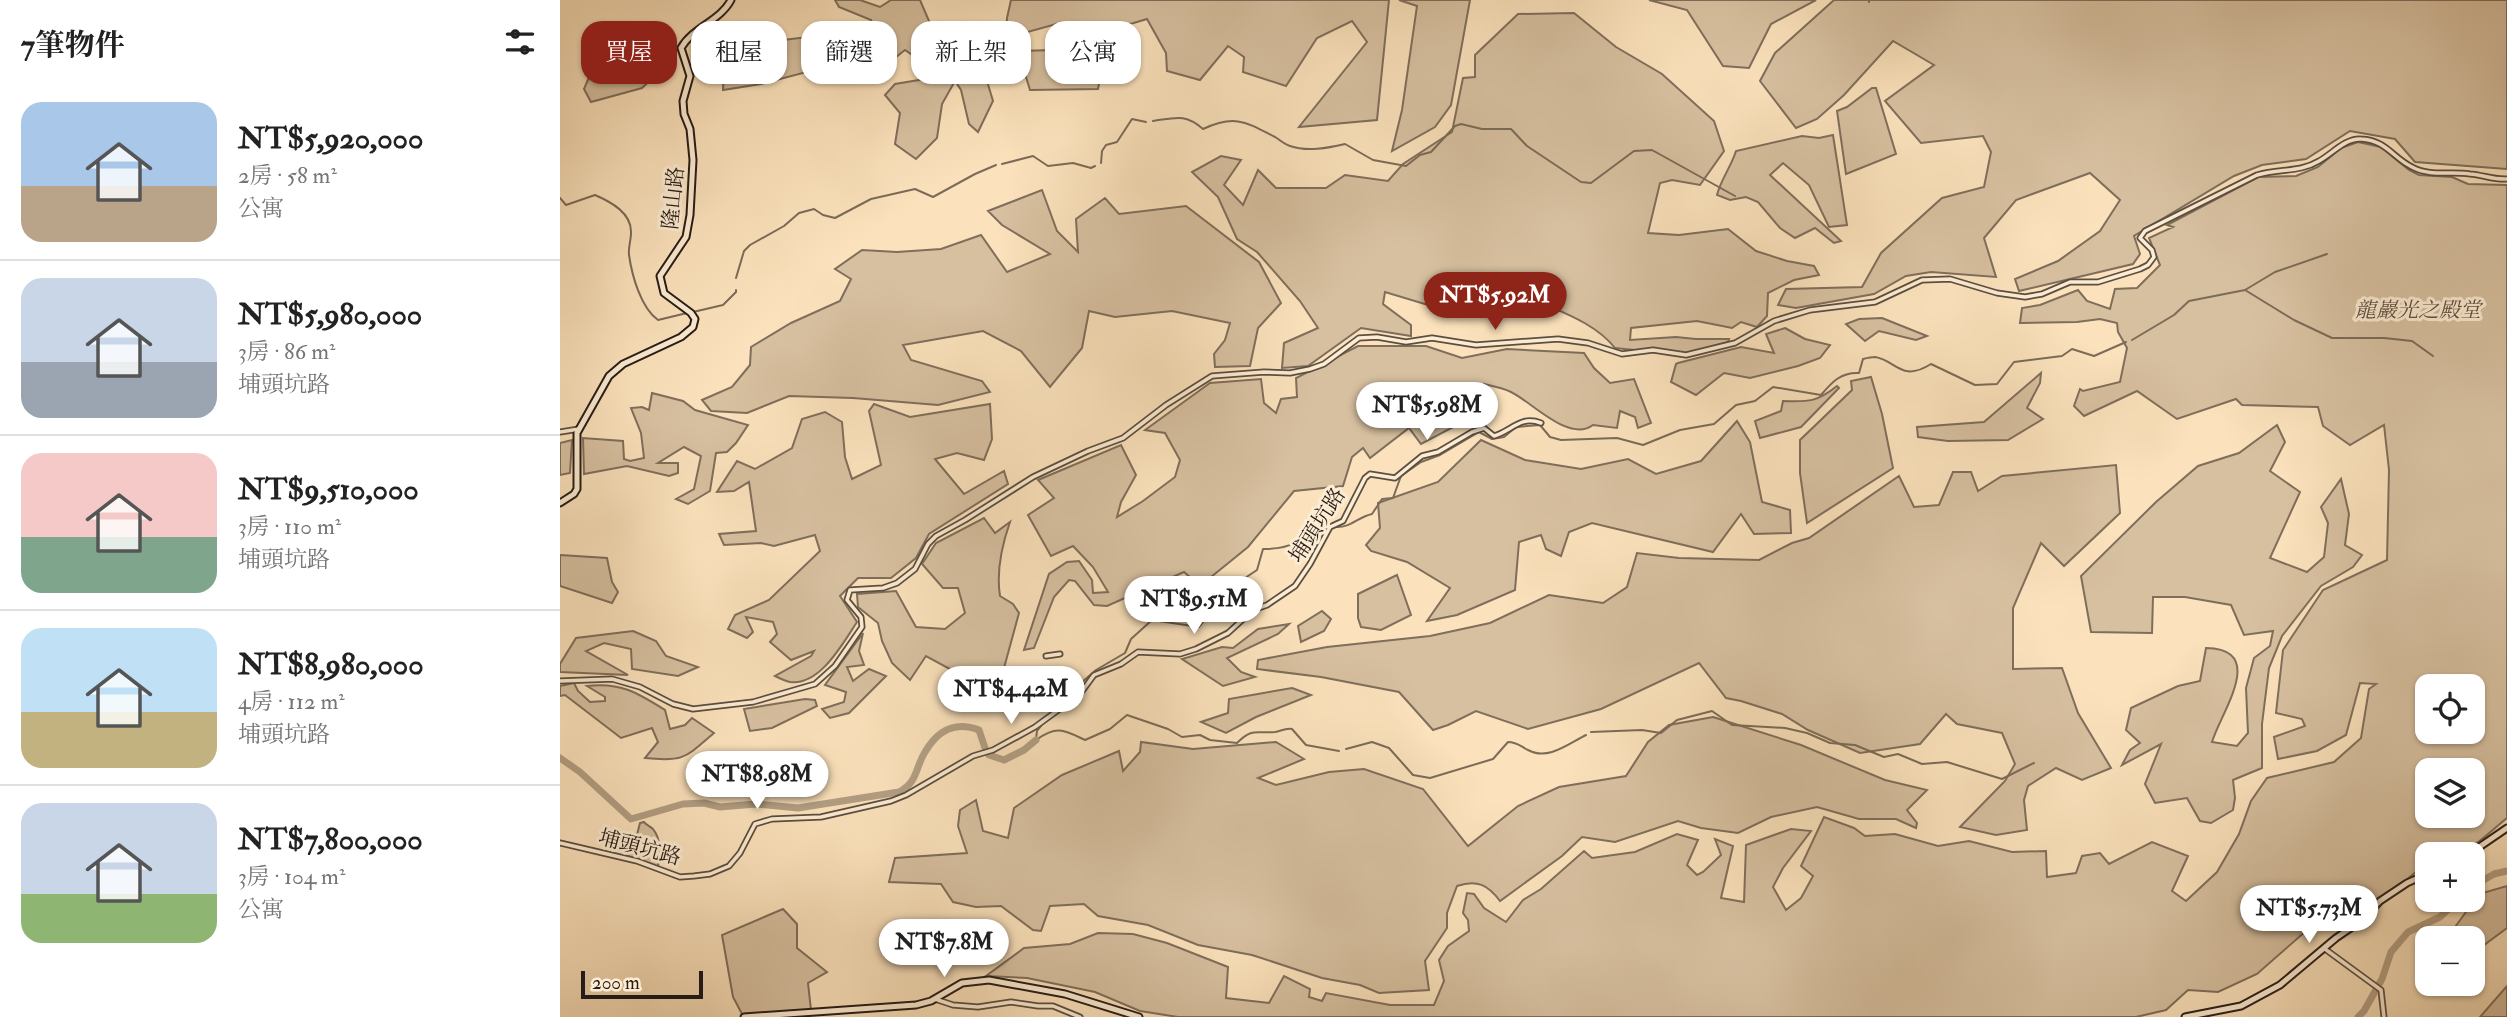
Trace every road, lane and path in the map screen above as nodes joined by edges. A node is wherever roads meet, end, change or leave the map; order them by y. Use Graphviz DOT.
graph roads {
  1 [pos="731,0"];
  2 [pos="2507,179"];
  3 [pos="1541,423"];
  4 [pos="579,429"];
  5 [pos="560,432"];
  6 [pos="560,503"];
  7 [pos="1060,654"];
  8 [pos="1046,656"];
  9 [pos="560,681"];
  10 [pos="2507,828"];
  11 [pos="560,843"];
  12 [pos="2485,843"];
  13 [pos="2415,879"];
  14 [pos="2325,949"];
  15 [pos="935,999"];
  16 [pos="744,1017"];
  17 [pos="1080,1017"];
  18 [pos="1139,1017"];
  19 [pos="2185,1017"];
  20 [pos="2384,1017"];
  1 -- 4 [label="street, 隆山路"];
  2 -- 9 [label="street"];
  3 -- 11 [label="street, 埔頭坑路"];
  4 -- 5 [label="street"];
  4 -- 6 [label="street, 隆山路"];
  7 -- 8 [label="street"];
  10 -- 12 [label="street"];
  13 -- 14 [label="street"];
  14 -- 19 [label="street"];
  14 -- 20 [label="street"];
  15 -- 16 [label="street"];
  15 -- 17 [label="street"];
  15 -- 18 [label="street"];
}
